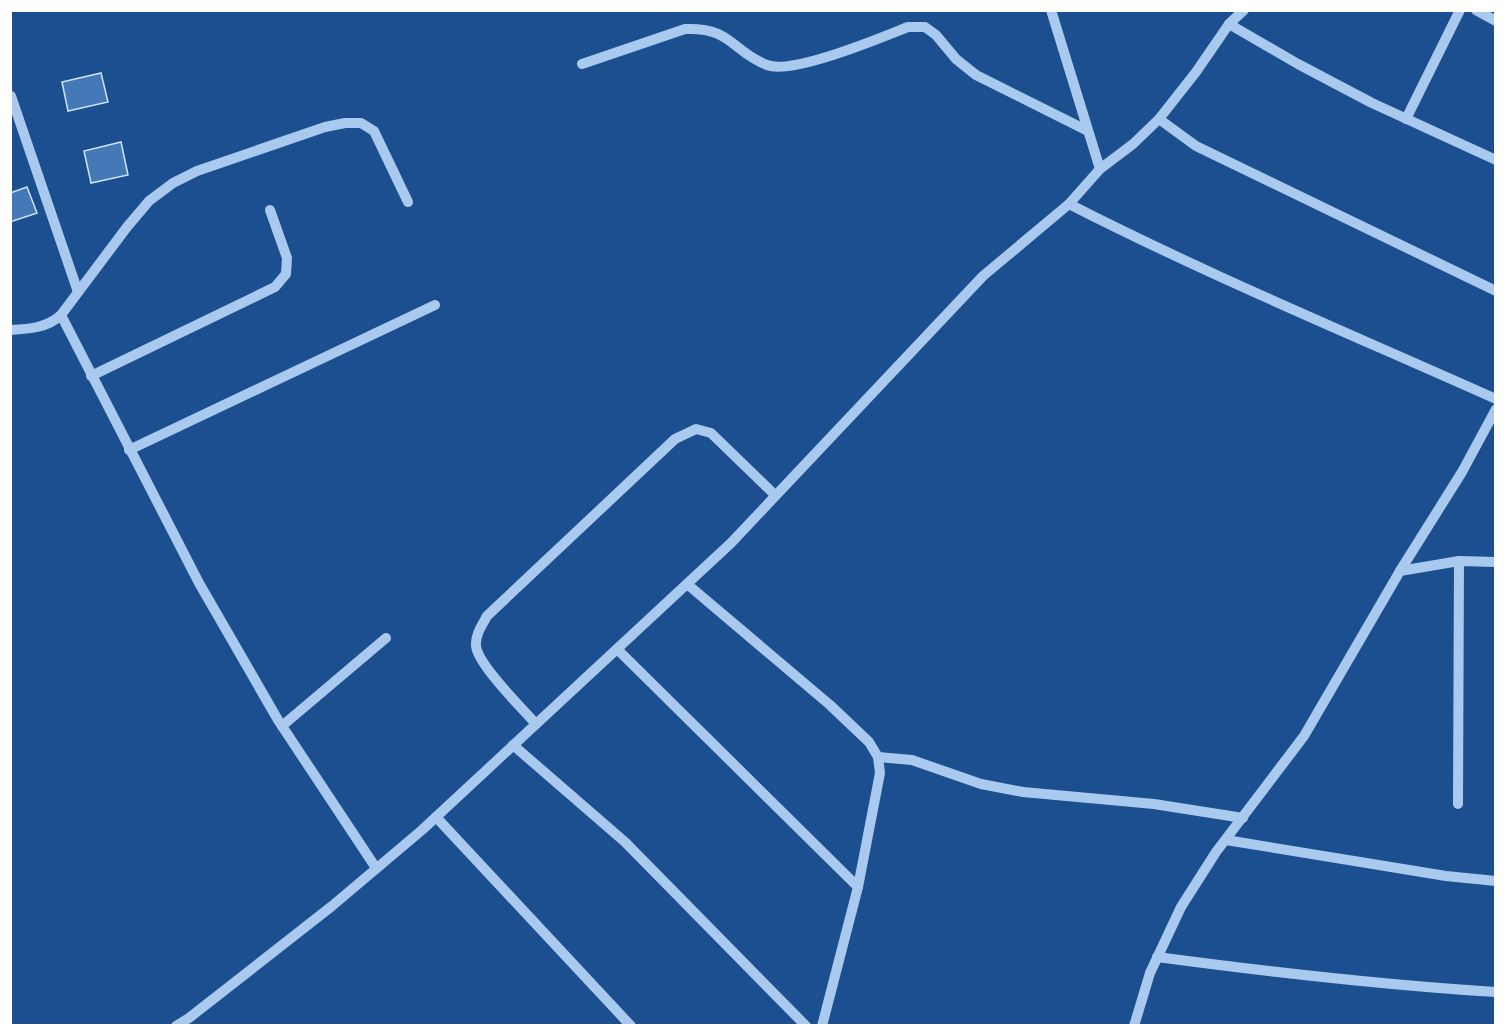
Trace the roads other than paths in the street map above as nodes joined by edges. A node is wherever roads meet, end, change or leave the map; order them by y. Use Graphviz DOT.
graph roads {
  1 [pos="1051,10"];
  2 [pos="1244,10"];
  3 [pos="1460,10"];
  4 [pos="1476,10"];
  5 [pos="1496,21"];
  6 [pos="1229,24"];
  7 [pos="582,64"];
  8 [pos="11,96"];
  9 [pos="1406,119"];
  10 [pos="1159,120"];
  11 [pos="1088,131"];
  12 [pos="1496,160"];
  13 [pos="1100,169"];
  14 [pos="408,202"];
  15 [pos="1069,204"];
  16 [pos="270,210"];
  17 [pos="1496,291"];
  18 [pos="78,292"];
  19 [pos="435,304"];
  20 [pos="61,315"];
  21 [pos="10,330"];
  22 [pos="91,376"];
  23 [pos="1496,399"];
  24 [pos="1496,409"];
  25 [pos="129,450"];
  26 [pos="775,495"];
  27 [pos="1460,561"];
  28 [pos="1496,562"];
  29 [pos="1400,571"];
  30 [pos="687,584"];
  31 [pos="386,638"];
  32 [pos="617,649"];
  33 [pos="536,724"];
  34 [pos="282,726"];
  35 [pos="513,745"];
  36 [pos="878,756"];
  37 [pos="1458,804"];
  38 [pos="436,817"];
  39 [pos="1243,818"];
  40 [pos="1226,840"];
  41 [pos="376,868"];
  42 [pos="1496,881"];
  43 [pos="858,887"];
  44 [pos="1157,957"];
  45 [pos="1496,992"];
  46 [pos="176,1026"];
  47 [pos="631,1026"];
  48 [pos="806,1026"];
  49 [pos="822,1026"];
  50 [pos="1134,1026"];
  1 -- 11 [label="street"];
  2 -- 6 [label="street"];
  3 -- 9 [label="street"];
  4 -- 5 [label="street"];
  6 -- 9 [label="street"];
  6 -- 10 [label="street"];
  7 -- 11 [label="street"];
  8 -- 18 [label="street"];
  9 -- 12 [label="street"];
  10 -- 13 [label="street"];
  10 -- 17 [label="street"];
  11 -- 13 [label="street"];
  13 -- 15 [label="street"];
  14 -- 18 [label="street"];
  15 -- 23 [label="street"];
  15 -- 26 [label="street"];
  16 -- 22 [label="street"];
  18 -- 20 [label="street"];
  19 -- 25 [label="street"];
  20 -- 21 [label="street"];
  20 -- 22 [label="street"];
  22 -- 25 [label="street"];
  24 -- 29 [label="street"];
  25 -- 34 [label="street"];
  26 -- 30 [label="street"];
  26 -- 33 [label="street"];
  27 -- 28 [label="street"];
  27 -- 29 [label="street"];
  27 -- 37 [label="street"];
  29 -- 39 [label="street"];
  30 -- 32 [label="street"];
  30 -- 36 [label="street"];
  31 -- 34 [label="street"];
  32 -- 33 [label="street"];
  32 -- 43 [label="street"];
  33 -- 35 [label="street"];
  34 -- 41 [label="street"];
  35 -- 38 [label="street"];
  35 -- 48 [label="street"];
  36 -- 39 [label="street"];
  36 -- 43 [label="street"];
  38 -- 41 [label="street"];
  38 -- 47 [label="street"];
  39 -- 40 [label="street"];
  40 -- 42 [label="street"];
  40 -- 44 [label="street"];
  41 -- 46 [label="street"];
  43 -- 49 [label="street"];
  44 -- 45 [label="street"];
  44 -- 50 [label="street"];
}
